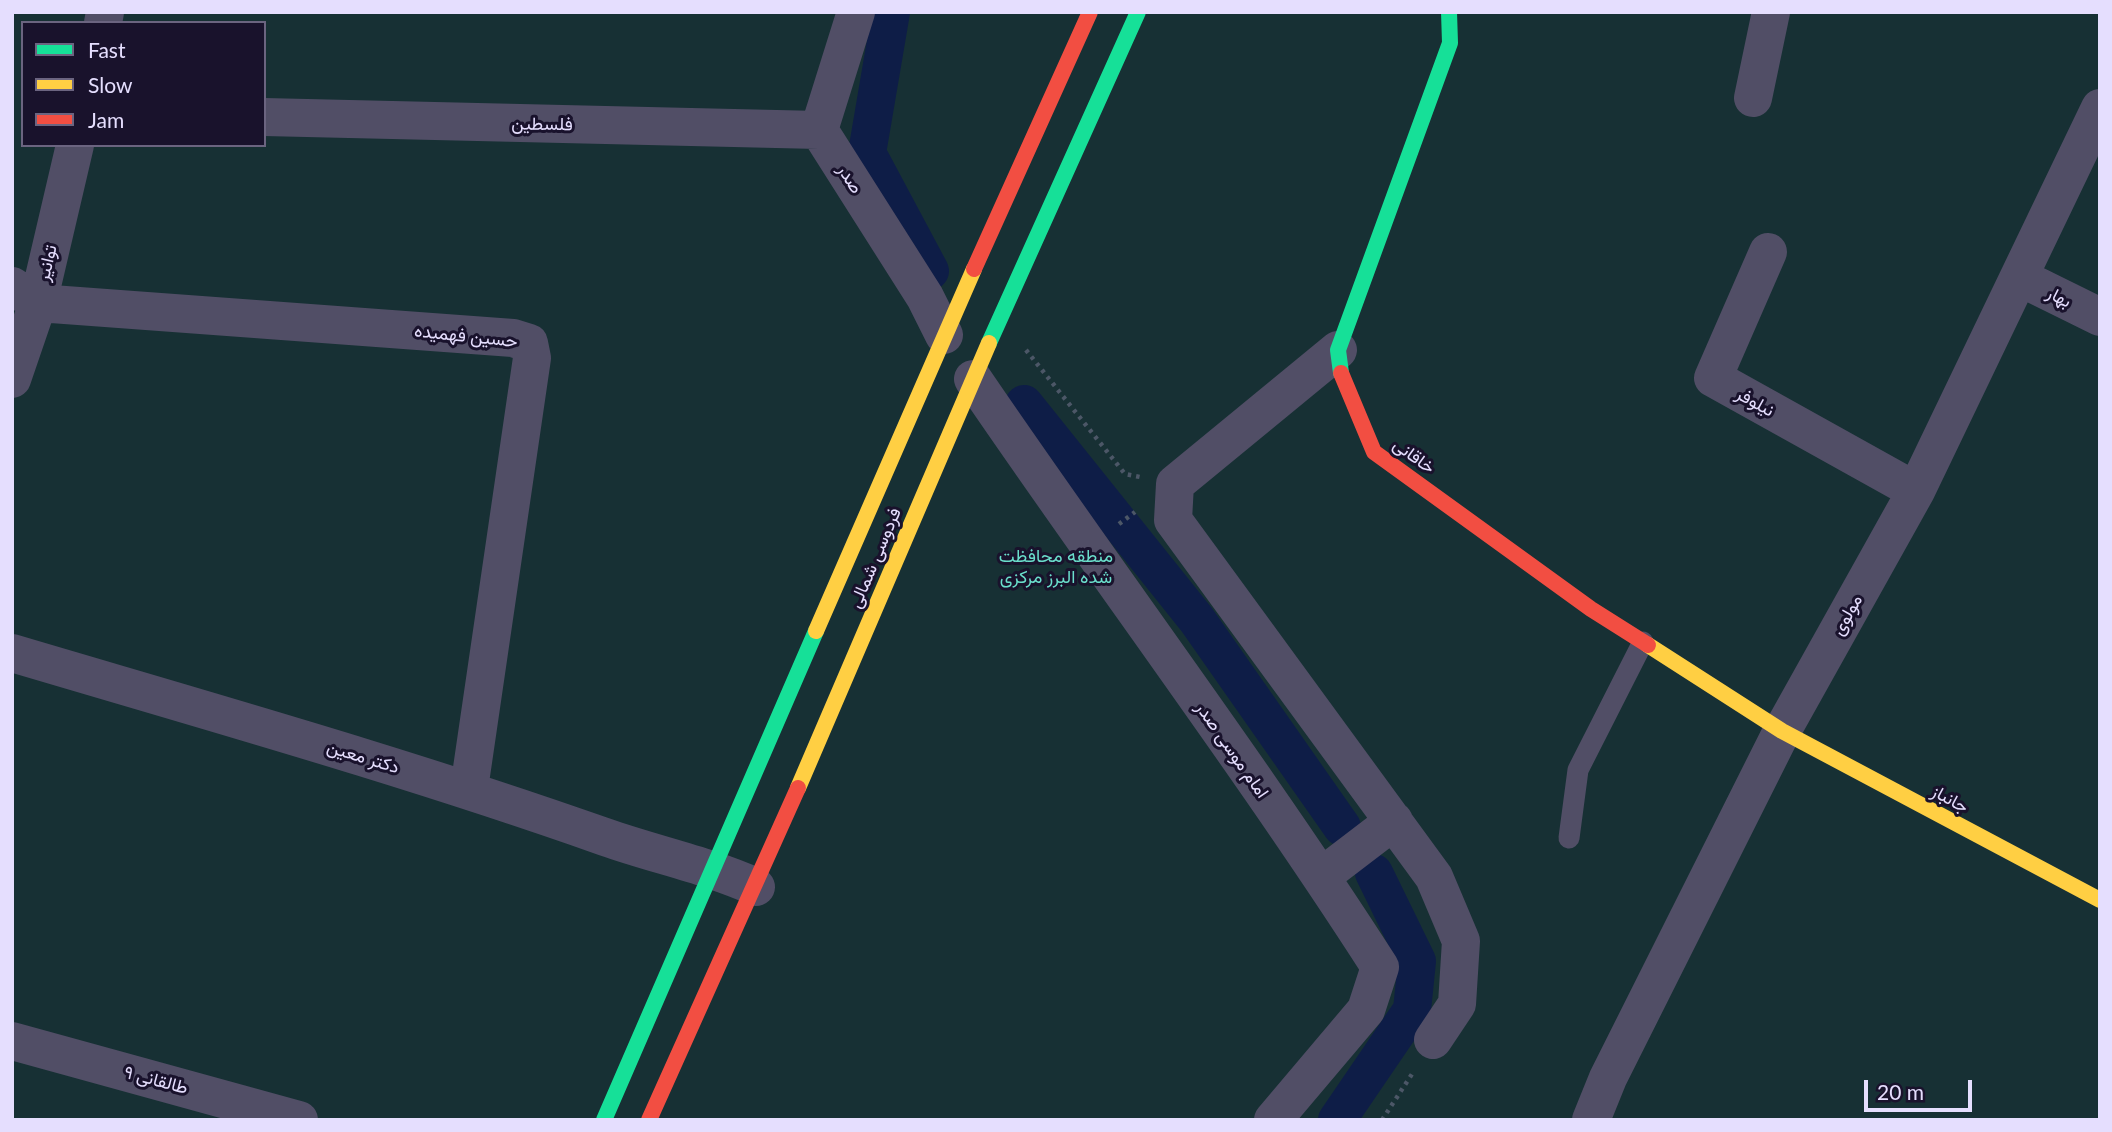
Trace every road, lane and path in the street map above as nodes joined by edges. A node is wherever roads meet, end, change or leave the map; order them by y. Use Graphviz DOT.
graph roads {
  1 [pos="856,12"];
  2 [pos="1090,12"];
  3 [pos="1138,12"];
  4 [pos="1449,12"];
  5 [pos="1771,12"];
  6 [pos="1753,98"];
  7 [pos="2100,108"];
  8 [pos="266,117"];
  9 [pos="819,130"];
  10 [pos="74,147"];
  11 [pos="1768,253"];
  12 [pos="2019,276"];
  13 [pos="25,295"];
  14 [pos="2100,317"];
  15 [pos="1002,321"];
  16 [pos="944,335"];
  17 [pos="1338,350"];
  18 [pos="12,379"];
  19 [pos="973,379"];
  20 [pos="1175,484"];
  21 [pos="1916,491"];
  22 [pos="1087,547"];
  23 [pos="1643,642"];
  24 [pos="12,653"];
  25 [pos="1782,731"];
  26 [pos="469,789"];
  27 [pos="1394,821"];
  28 [pos="1569,838"];
  29 [pos="712,867"];
  30 [pos="1322,876"];
  31 [pos="756,887"];
  32 [pos="2100,900"];
  33 [pos="1433,1040"];
  34 [pos="12,1041"];
  35 [pos="299,1120"];
  36 [pos="604,1120"];
  37 [pos="649,1120"];
  38 [pos="1273,1120"];
  39 [pos="1382,1120"];
  40 [pos="1591,1120"];
  1 -- 9 [label="street"];
  2 -- 16 [label="street, فردوسی شمالی"];
  3 -- 15 [label="street, فردوسی شمالی"];
  4 -- 17 [label="street, خاقانی"];
  5 -- 6 [label="street"];
  7 -- 12 [label="street, مولوی"];
  8 -- 9 [label="street, فلسطین"];
  9 -- 16 [label="street, صدر"];
  10 -- 13 [label="street, توانیر"];
  11 -- 21 [label="street, نیلوفر"];
  12 -- 14 [label="street, بهار"];
  12 -- 21 [label="street, مولوی"];
  13 -- 18 [label="street, توانیر"];
  13 -- 26 [label="street, حسین فهمیده"];
  15 -- 19 [label="street, فردوسی شمالی"];
  15 -- 20 [label="path"];
  16 -- 29 [label="street, فردوسی شمالی"];
  17 -- 20 [label="street"];
  17 -- 23 [label="street, خاقانی"];
  19 -- 22 [label="street, امام موسی صدر"];
  19 -- 31 [label="street, فردوسی شمالی"];
  20 -- 22 [label="path"];
  20 -- 27 [label="street"];
  21 -- 25 [label="street, مولوی"];
  22 -- 30 [label="street, امام موسی صدر"];
  23 -- 25 [label="street, خاقانی"];
  23 -- 28 [label="lane"];
  24 -- 26 [label="street, دکتر معین"];
  25 -- 32 [label="street, جانباز"];
  25 -- 40 [label="street, مولوی"];
  26 -- 29 [label="street, دکتر معین"];
  27 -- 30 [label="street"];
  27 -- 33 [label="street"];
  29 -- 31 [label="street, دکتر معین"];
  29 -- 36 [label="street, فردوسی شمالی"];
  30 -- 38 [label="street, امام موسی صدر"];
  31 -- 37 [label="street, فردوسی شمالی"];
  33 -- 39 [label="path"];
  34 -- 35 [label="street, طالقانی ۹"];
}
